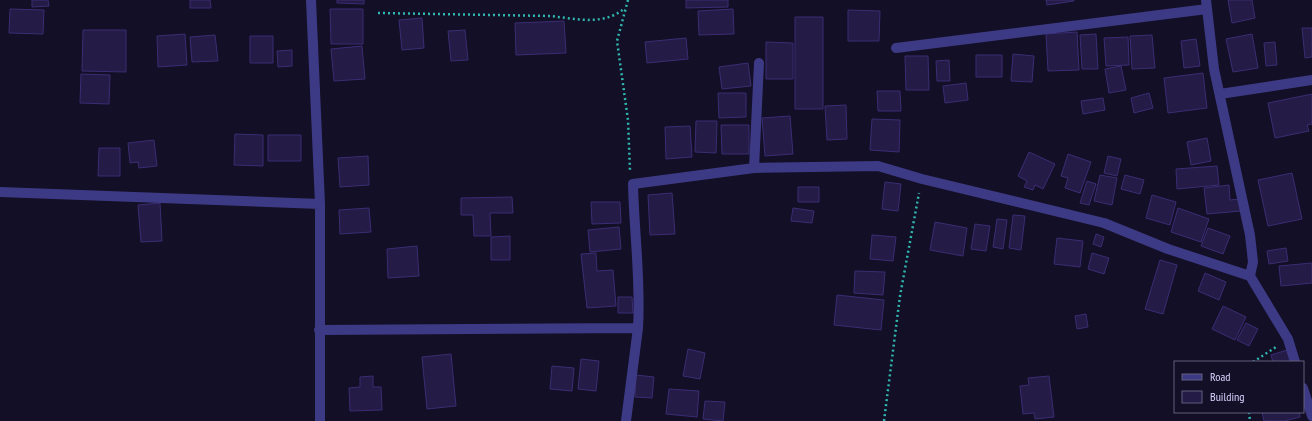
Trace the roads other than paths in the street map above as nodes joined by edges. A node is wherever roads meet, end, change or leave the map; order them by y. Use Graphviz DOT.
graph roads {
  1 [pos="311,0"];
  2 [pos="1207,4"];
  3 [pos="896,48"];
  4 [pos="759,63"];
  5 [pos="1312,80"];
  6 [pos="1220,94"];
  7 [pos="754,168"];
  8 [pos="0,192"];
  9 [pos="320,204"];
  10 [pos="1250,276"];
  11 [pos="638,328"];
  12 [pos="319,330"];
  13 [pos="1295,361"];
  14 [pos="1304,391"];
  15 [pos="1312,416"];
  16 [pos="320,421"];
  17 [pos="626,421"];
  1 -- 9 [label="street"];
  2 -- 3 [label="street"];
  2 -- 6 [label="street"];
  4 -- 7 [label="street"];
  5 -- 6 [label="street"];
  6 -- 10 [label="street"];
  7 -- 10 [label="street"];
  7 -- 11 [label="street"];
  8 -- 9 [label="street"];
  9 -- 12 [label="street"];
  10 -- 13 [label="street"];
  11 -- 12 [label="street"];
  11 -- 17 [label="street"];
  12 -- 16 [label="street"];
  14 -- 15 [label="street"];
}
